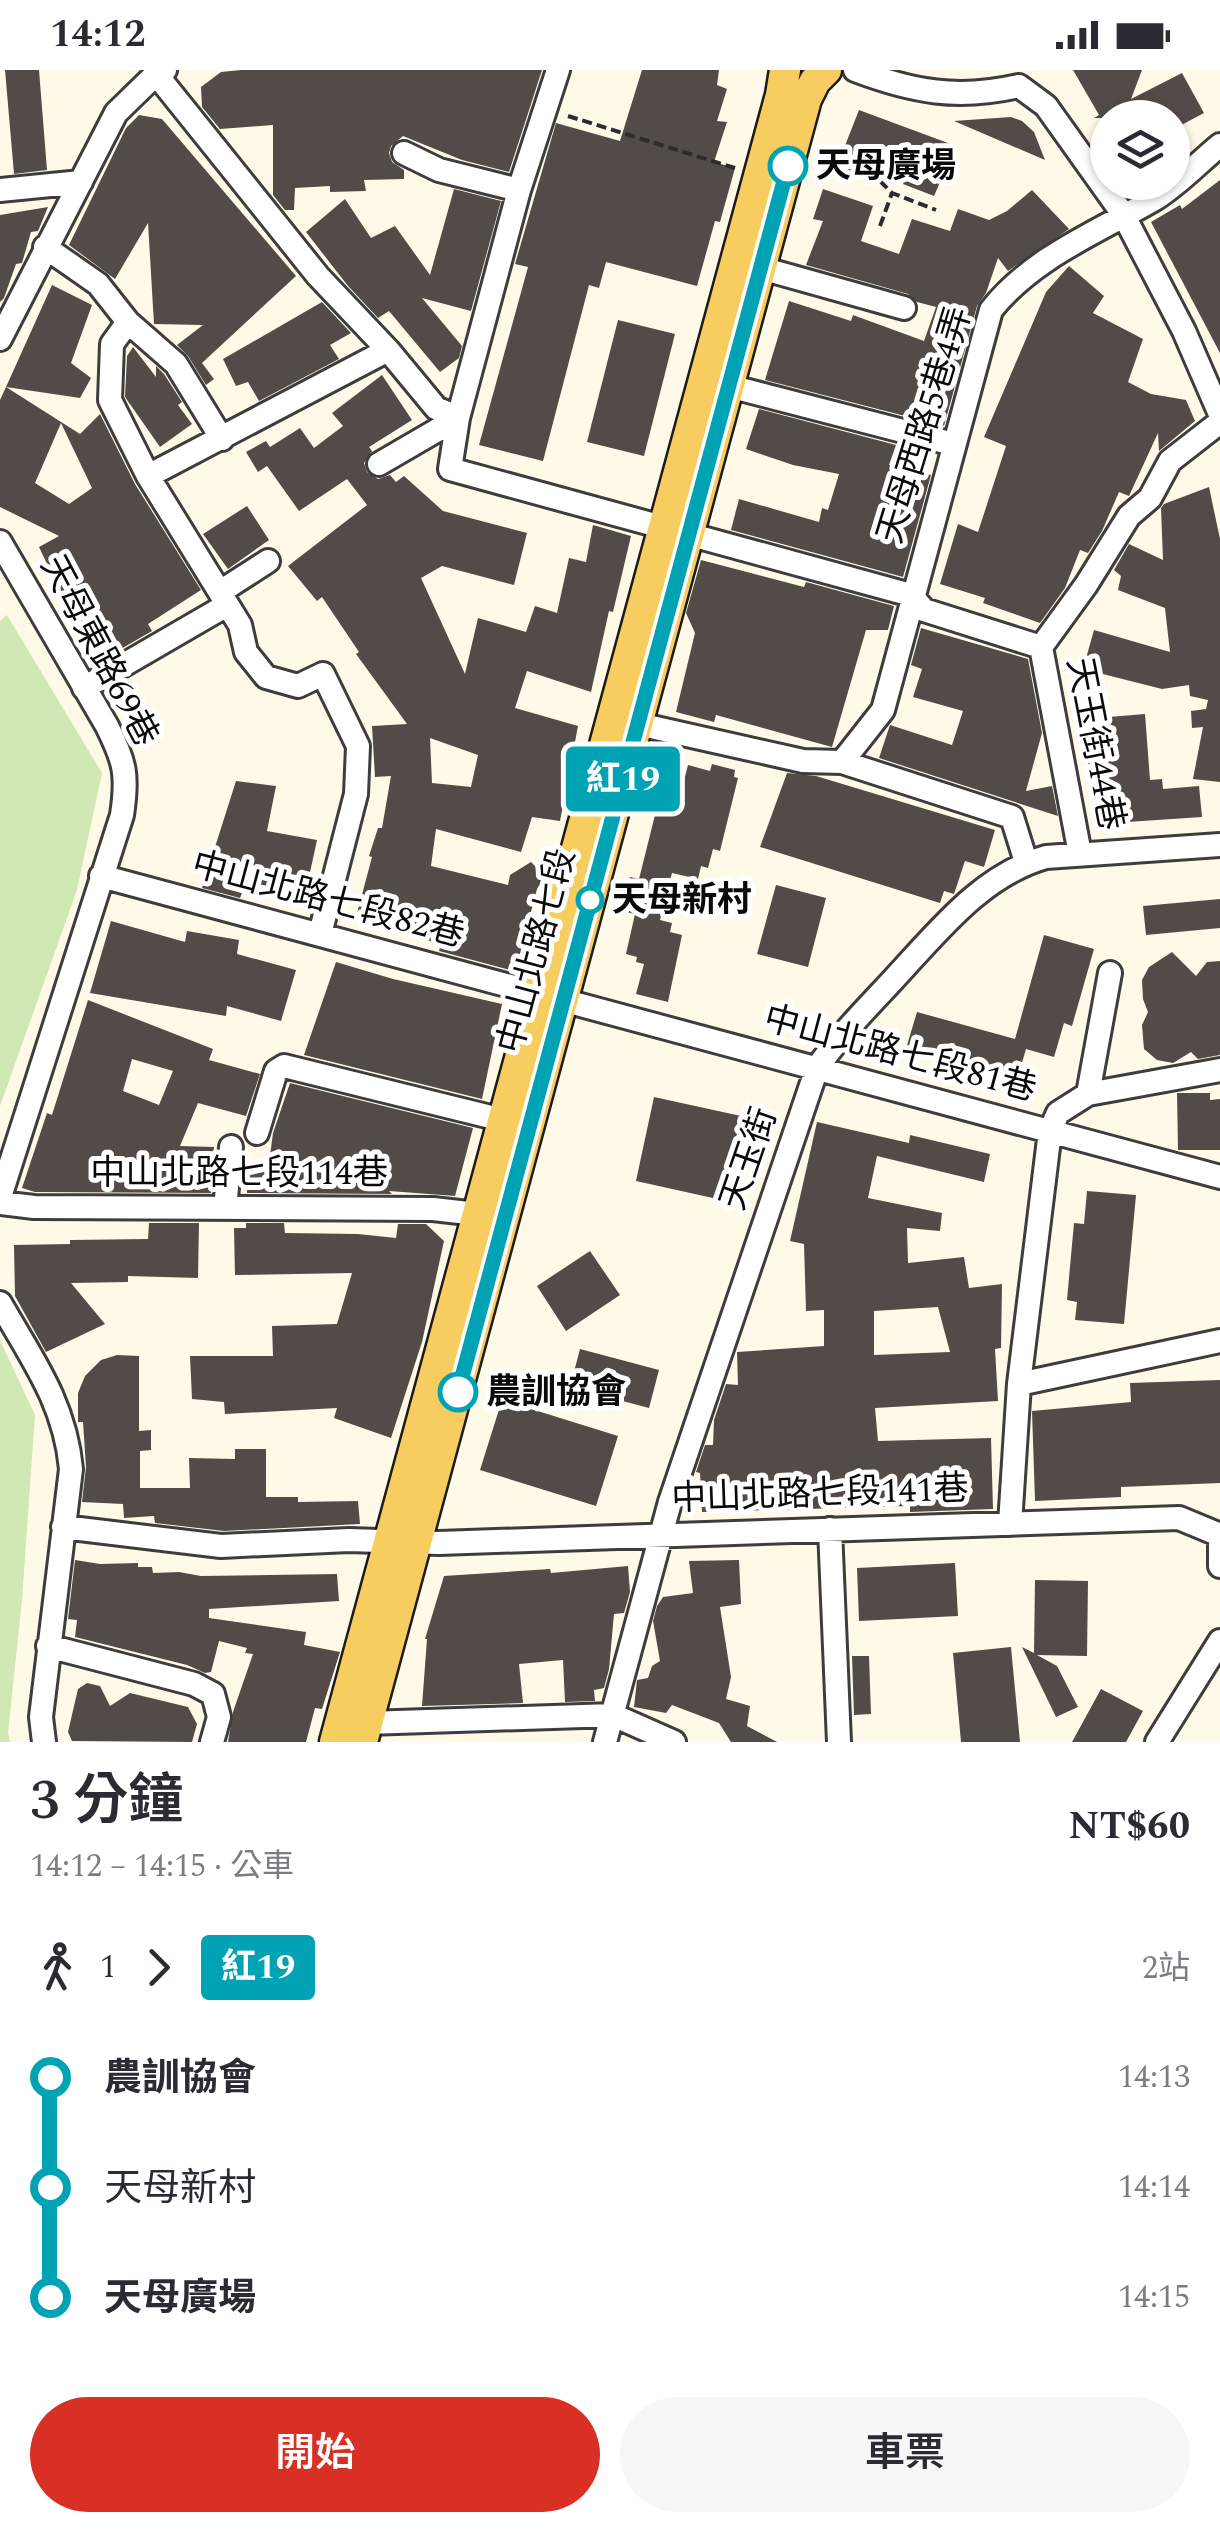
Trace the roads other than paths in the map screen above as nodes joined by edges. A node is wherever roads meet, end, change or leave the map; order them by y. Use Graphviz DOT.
graph roads {
  1 [pos="558,70"];
  2 [pos="786,70"];
  3 [pos="826,70"];
  4 [pos="855,70"];
  5 [pos="160,72"];
  6 [pos="1022,78"];
  7 [pos="1220,145"];
  8 [pos="404,153"];
  9 [pos="80,182"];
  10 [pos="0,190"];
  11 [pos="519,190"];
  12 [pos="1122,214"];
  13 [pos="45,247"];
  14 [pos="761,268"];
  15 [pos="904,308"];
  16 [pos="128,322"];
  17 [pos="0,339"];
  18 [pos="388,350"];
  19 [pos="730,386"];
  20 [pos="1220,414"];
  21 [pos="458,418"];
  22 [pos="1220,422"];
  23 [pos="222,438"];
  24 [pos="953,444"];
  25 [pos="379,464"];
  26 [pos="148,476"];
  27 [pos="676,533"];
  28 [pos="0,542"];
  29 [pos="268,562"];
  30 [pos="912,595"];
  31 [pos="224,599"];
  32 [pos="1042,647"];
  33 [pos="84,688"];
  34 [pos="638,724"];
  35 [pos="842,762"];
  36 [pos="1220,844"];
  37 [pos="1080,854"];
  38 [pos="1026,862"];
  39 [pos="101,876"];
  40 [pos="320,934"];
  41 [pos="1110,973"];
  42 [pos="550,995"];
  43 [pos="817,1068"];
  44 [pos="1220,1070"];
  45 [pos="1088,1094"];
  46 [pos="503,1120"];
  47 [pos="1050,1131"];
  48 [pos="258,1134"];
  49 [pos="231,1146"];
  50 [pos="1220,1177"];
  51 [pos="0,1200"];
  52 [pos="225,1208"];
  53 [pos="477,1214"];
  54 [pos="0,1303"];
  55 [pos="1220,1342"];
  56 [pos="1020,1384"];
  57 [pos="1010,1524"];
  58 [pos="63,1528"];
  59 [pos="830,1528"];
  60 [pos="660,1534"];
  61 [pos="1220,1538"];
  62 [pos="404,1543"];
  63 [pos="1220,1566"];
  64 [pos="1220,1641"];
  65 [pos="48,1646"];
  66 [pos="613,1715"];
  67 [pos="365,1733"];
  68 [pos="44,1742"];
  69 [pos="212,1742"];
  70 [pos="335,1742"];
  71 [pos="605,1742"];
  72 [pos="674,1742"];
  73 [pos="839,1742"];
  74 [pos="1157,1742"];
  1 -- 11 [label="street"];
  2 -- 27 [label="main road, 中山北路七段"];
  3 -- 14 [label="main road, 中山北路七段"];
  4 -- 6 [label="street"];
  5 -- 9 [label="street"];
  5 -- 18 [label="street"];
  6 -- 12 [label="street"];
  7 -- 12 [label="street, 天母西路5巷4弄"];
  8 -- 11 [label="street"];
  9 -- 10 [label="street"];
  9 -- 13 [label="street"];
  11 -- 21 [label="street"];
  12 -- 20 [label="street"];
  12 -- 24 [label="street, 天母西路5巷4弄"];
  13 -- 16 [label="street"];
  13 -- 17 [label="street"];
  14 -- 15 [label="street"];
  14 -- 19 [label="main road, 中山北路七段"];
  16 -- 23 [label="street"];
  16 -- 26 [label="street"];
  18 -- 21 [label="street"];
  18 -- 23 [label="street"];
  19 -- 24 [label="street"];
  19 -- 27 [label="main road, 中山北路七段"];
  21 -- 25 [label="street"];
  21 -- 27 [label="street"];
  22 -- 32 [label="street"];
  23 -- 26 [label="street"];
  24 -- 30 [label="street, 天母西路5巷4弄"];
  26 -- 31 [label="street"];
  27 -- 30 [label="street"];
  27 -- 34 [label="main road, 中山北路七段"];
  27 -- 42 [label="main road, 中山北路七段"];
  28 -- 33 [label="street, 天母東路69巷"];
  29 -- 31 [label="street"];
  30 -- 32 [label="street"];
  30 -- 35 [label="street, 天母西路5巷4弄"];
  31 -- 33 [label="street"];
  31 -- 40 [label="street"];
  32 -- 37 [label="street, 天玉街44巷"];
  33 -- 39 [label="street, 天母東路69巷"];
  34 -- 35 [label="street"];
  34 -- 42 [label="main road, 中山北路七段"];
  35 -- 38 [label="street"];
  36 -- 37 [label="street, 天玉街"];
  37 -- 38 [label="street, 天玉街"];
  38 -- 43 [label="street, 天玉街"];
  39 -- 40 [label="street, 中山北路七段82巷"];
  39 -- 51 [label="street, 天母東路69巷"];
  40 -- 42 [label="street, 中山北路七段82巷"];
  41 -- 45 [label="street"];
  42 -- 43 [label="street, 中山北路七段81巷"];
  42 -- 46 [label="main road, 中山北路七段"];
  42 -- 62 [label="main road, 中山北路七段"];
  43 -- 47 [label="street, 中山北路七段81巷"];
  43 -- 60 [label="street, 天玉街"];
  44 -- 45 [label="street"];
  45 -- 47 [label="street"];
  46 -- 48 [label="street"];
  46 -- 53 [label="main road, 中山北路七段"];
  47 -- 50 [label="street, 中山北路七段81巷"];
  47 -- 56 [label="street"];
  49 -- 52 [label="street"];
  51 -- 52 [label="street, 中山北路七段114巷"];
  52 -- 53 [label="street, 中山北路七段114巷"];
  53 -- 62 [label="main road, 中山北路七段"];
  54 -- 58 [label="street"];
  55 -- 56 [label="street"];
  56 -- 57 [label="street"];
  57 -- 59 [label="street, 中山北路七段141巷"];
  57 -- 61 [label="street, 中山北路七段141巷"];
  58 -- 62 [label="street, 中山北路七段141巷"];
  58 -- 65 [label="street"];
  59 -- 60 [label="street, 中山北路七段141巷"];
  59 -- 73 [label="street"];
  60 -- 62 [label="street, 中山北路七段141巷"];
  60 -- 66 [label="street, 天玉街"];
  61 -- 63 [label="street"];
  62 -- 67 [label="main road, 中山北路七段"];
  62 -- 70 [label="main road, 中山北路七段"];
  64 -- 74 [label="street"];
  65 -- 68 [label="street"];
  65 -- 69 [label="street"];
  66 -- 67 [label="street"];
  66 -- 71 [label="street, 天玉街"];
  66 -- 72 [label="street"];
}
